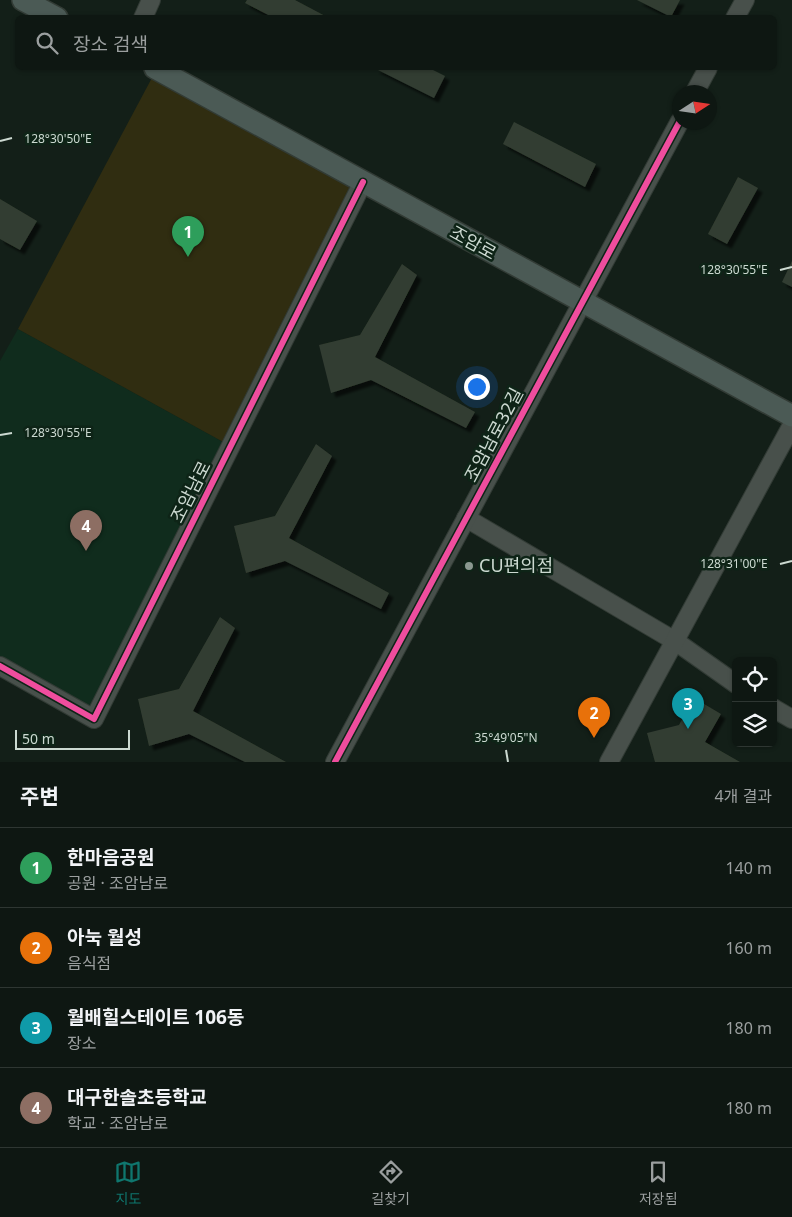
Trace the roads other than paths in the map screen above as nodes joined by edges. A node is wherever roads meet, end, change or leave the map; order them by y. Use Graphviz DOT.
graph roads {
  1 [pos="23,0"];
  2 [pos="151,0"];
  3 [pos="745,0"];
  4 [pos="51,15"];
  5 [pos="144,15"];
  6 [pos="737,15"];
  7 [pos="160,70"];
  8 [pos="707,70"];
  9 [pos="699,85"];
  10 [pos="675,130"];
  11 [pos="363,182"];
  12 [pos="582,302"];
  13 [pos="792,416"];
  14 [pos="792,425"];
  15 [pos="466,518"];
  16 [pos="674,641"];
  17 [pos="0,666"];
  18 [pos="732,681"];
  19 [pos="777,711"];
  20 [pos="792,720"];
  21 [pos="335,762"];
  22 [pos="609,762"];
  1 -- 4 [label="main road"];
  2 -- 5 [label="street"];
  3 -- 6 [label="street"];
  7 -- 11 [label="main road, 조암로"];
  8 -- 9 [label="street"];
  10 -- 12 [label="street, 조암남로32길"];
  11 -- 12 [label="main road, 조암로"];
  11 -- 17 [label="street, 조암남로"];
  12 -- 13 [label="main road, 조암로"];
  12 -- 15 [label="street, 조암남로32길"];
  14 -- 16 [label="street"];
  15 -- 16 [label="street"];
  15 -- 21 [label="street, 조암남로32길"];
  16 -- 18 [label="street"];
  16 -- 22 [label="street"];
  19 -- 20 [label="street"];
}
